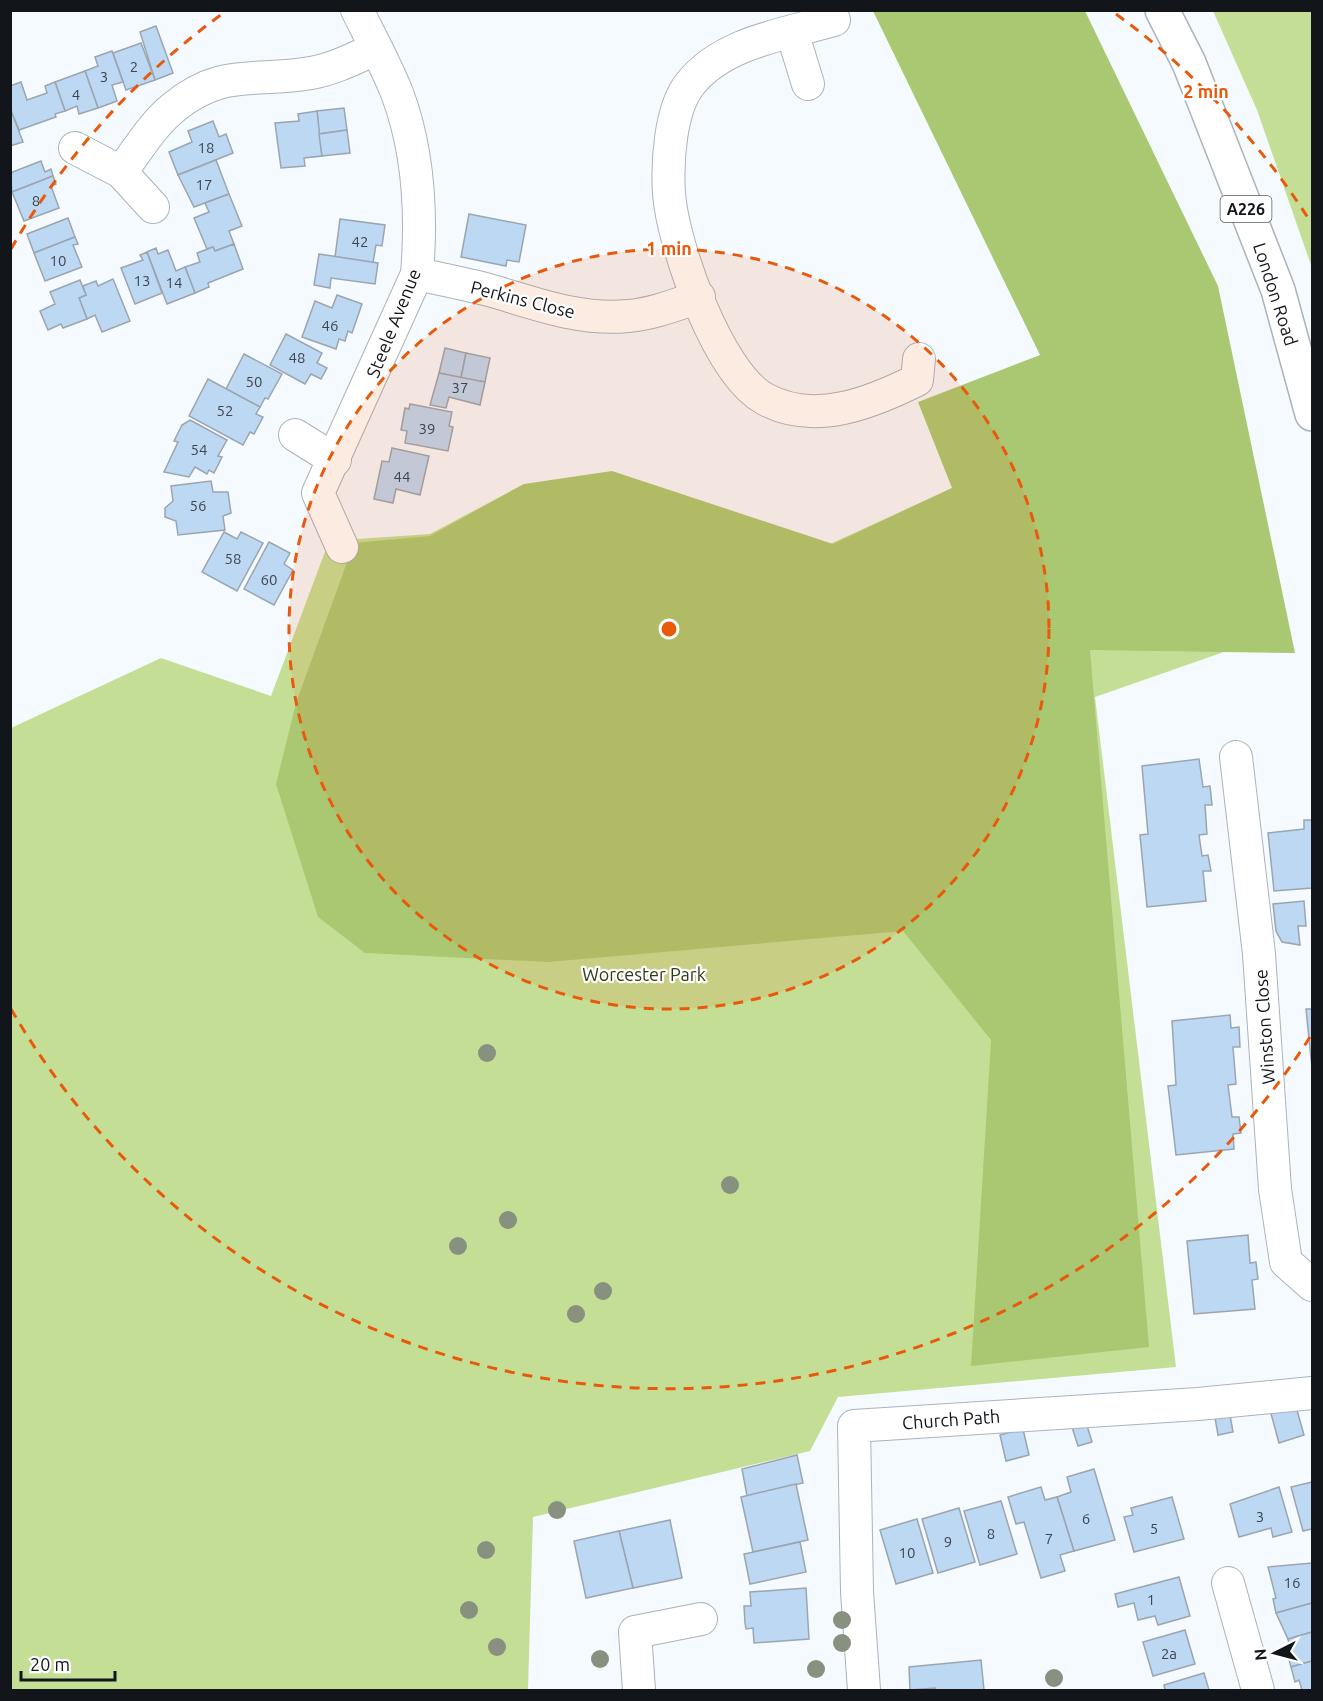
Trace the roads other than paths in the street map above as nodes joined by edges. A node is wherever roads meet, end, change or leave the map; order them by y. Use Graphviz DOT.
graph roads {
  1 [pos="357,10"];
  2 [pos="1162,10"];
  3 [pos="834,20"];
  4 [pos="792,32"];
  5 [pos="375,49"];
  6 [pos="808,84"];
  7 [pos="75,148"];
  8 [pos="121,172"];
  9 [pos="153,207"];
  10 [pos="417,274"];
  11 [pos="699,297"];
  12 [pos="919,359"];
  13 [pos="1312,414"];
  14 [pos="296,435"];
  15 [pos="335,459"];
  16 [pos="342,547"];
  17 [pos="1236,757"];
  18 [pos="1312,1285"];
  19 [pos="1312,1393"];
  20 [pos="1228,1583"];
  21 [pos="701,1619"];
  22 [pos="639,1690"];
  23 [pos="864,1690"];
  24 [pos="1258,1690"];
  1 -- 5 [label="street, Steele Avenue"];
  2 -- 13 [label="main road, London Road / A226"];
  3 -- 4 [label="street"];
  4 -- 6 [label="street"];
  4 -- 11 [label="street"];
  5 -- 8 [label="street"];
  5 -- 10 [label="street, Steele Avenue"];
  7 -- 8 [label="street"];
  8 -- 9 [label="street"];
  10 -- 11 [label="street, Perkins Close"];
  10 -- 15 [label="street, Steele Avenue"];
  11 -- 12 [label="street"];
  14 -- 15 [label="street"];
  15 -- 16 [label="street, Steele Avenue"];
  17 -- 18 [label="street, Winston Close"];
  19 -- 23 [label="street, Church Path"];
  20 -- 24 [label="street"];
  21 -- 22 [label="street"];
}
